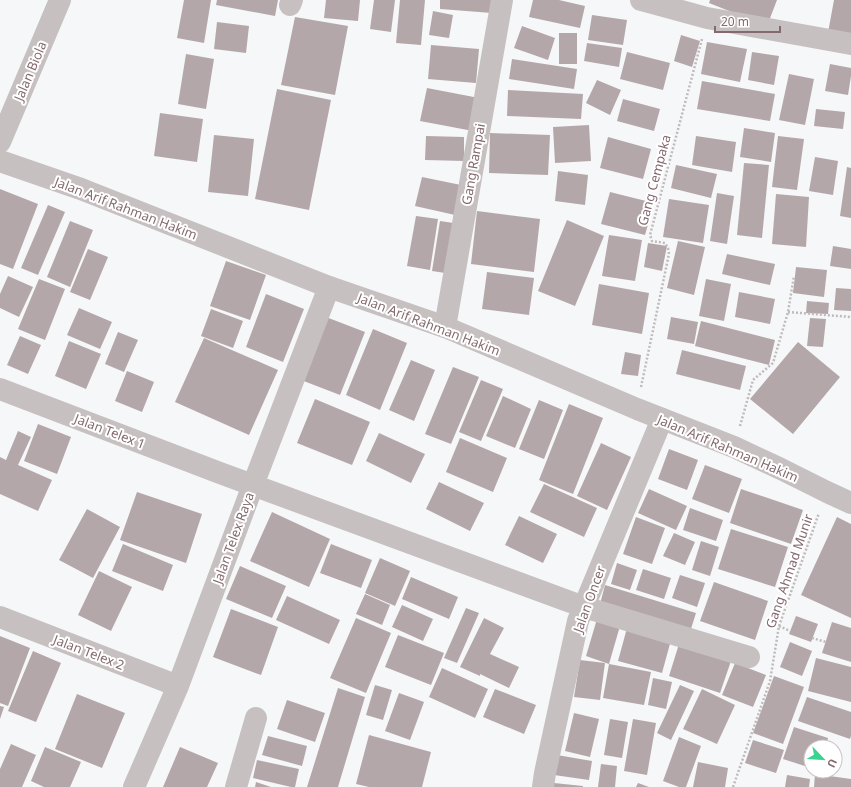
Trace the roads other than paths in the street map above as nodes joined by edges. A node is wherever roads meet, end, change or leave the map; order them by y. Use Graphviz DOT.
graph roads {
  1 [pos="60,0"];
  2 [pos="502,0"];
  3 [pos="640,0"];
  4 [pos="851,44"];
  5 [pos="0,142"];
  6 [pos="0,161"];
  7 [pos="329,287"];
  8 [pos="445,328"];
  9 [pos="0,389"];
  10 [pos="662,419"];
  11 [pos="253,485"];
  12 [pos="851,503"];
  13 [pos="584,607"];
  14 [pos="0,617"];
  15 [pos="749,657"];
  16 [pos="178,686"];
  17 [pos="256,718"];
  18 [pos="134,787"];
  19 [pos="236,787"];
  20 [pos="543,787"];
  1 -- 5 [label="street, Jalan Biola"];
  2 -- 8 [label="street, Gang Rampai"];
  3 -- 4 [label="street"];
  6 -- 7 [label="street, Jalan Arif Rahman Hakim"];
  7 -- 8 [label="street, Jalan Arif Rahman Hakim"];
  7 -- 11 [label="street, Jalan Telex Raya"];
  8 -- 10 [label="street, Jalan Arif Rahman Hakim"];
  9 -- 11 [label="street, Jalan Telex 1"];
  10 -- 12 [label="street, Jalan Arif Rahman Hakim"];
  10 -- 13 [label="street, Jalan Oncer"];
  11 -- 13 [label="street, Jalan Telex 1"];
  11 -- 16 [label="street, Jalan Telex Raya"];
  13 -- 15 [label="street, Jalan Telex 1"];
  13 -- 20 [label="street, Jalan Oncer"];
  14 -- 16 [label="street, Jalan Telex 2"];
  16 -- 18 [label="street, Jalan Telex Raya"];
  17 -- 19 [label="street"];
}
